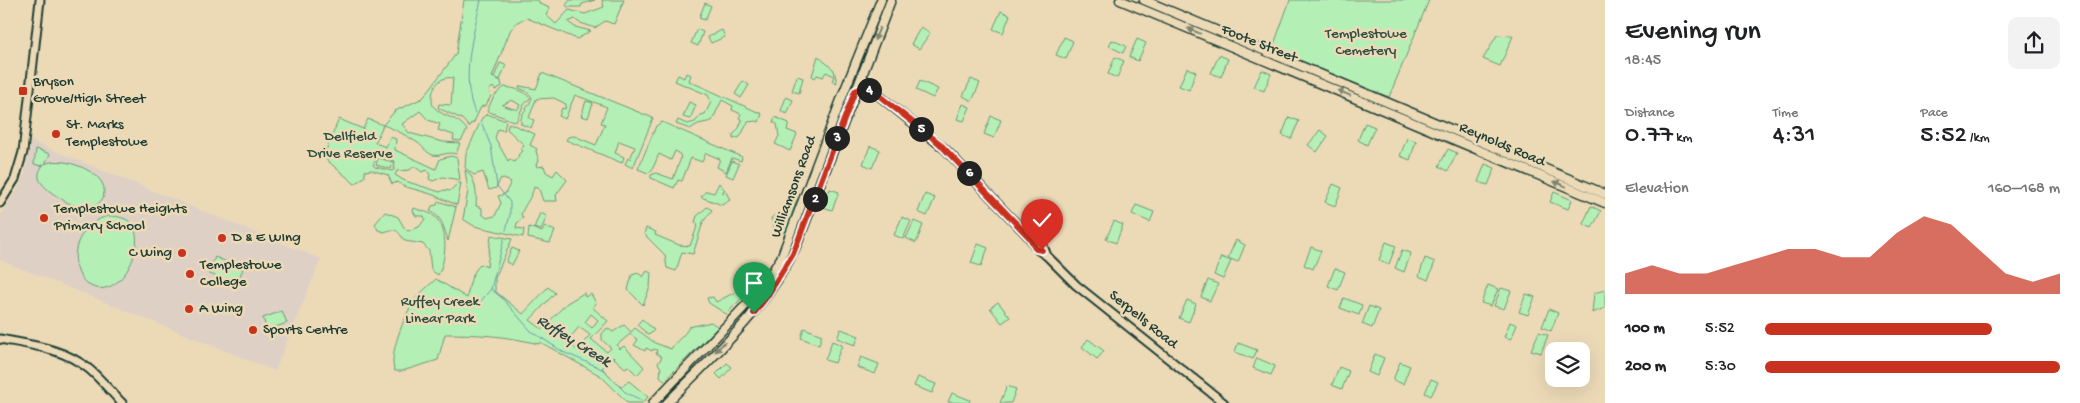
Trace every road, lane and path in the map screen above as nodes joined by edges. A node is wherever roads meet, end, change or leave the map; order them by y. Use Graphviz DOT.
graph roads {
  1 [pos="40,0"];
  2 [pos="882,0"];
  3 [pos="891,0"];
  4 [pos="1120,0"];
  5 [pos="1144,0"];
  6 [pos="1181,15"];
  7 [pos="1177,24"];
  8 [pos="862,73"];
  9 [pos="855,91"];
  10 [pos="877,94"];
  11 [pos="1394,103"];
  12 [pos="1389,112"];
  13 [pos="1441,123"];
  14 [pos="1417,124"];
  15 [pos="1438,132"];
  16 [pos="826,141"];
  17 [pos="835,144"];
  18 [pos="1605,194"];
  19 [pos="0,203"];
  20 [pos="1605,203"];
  21 [pos="0,339"];
  22 [pos="122,403"];
  23 [pos="653,403"];
  24 [pos="667,403"];
  25 [pos="1224,403"];
  1 -- 19 [label="street"];
  2 -- 16 [label="main road, Williamsons Road"];
  3 -- 8 [label="main road, Williamsons Road, one-way"];
  4 -- 7 [label="main road, Foote Street"];
  5 -- 6 [label="main road, Foote Street"];
  6 -- 7 [label="main road"];
  6 -- 11 [label="main road, Foote Street"];
  12 -- 7 [label="main road, Foote Street, one-way"];
  8 -- 9 [label="main road, Williamsons Road"];
  8 -- 10 [label="street, Serpells Road"];
  9 -- 10 [label="street"];
  9 -- 17 [label="main road, Williamsons Road"];
  10 -- 25 [label="street, Serpells Road"];
  11 -- 13 [label="main road, Reynolds Road"];
  11 -- 14 [label="main road"];
  12 -- 14 [label="main road, Reynolds Road"];
  13 -- 15 [label="main road"];
  13 -- 18 [label="main road, Reynolds Road"];
  14 -- 15 [label="main road, Reynolds Road"];
  20 -- 15 [label="main road, Reynolds Road, one-way"];
  16 -- 17 [label="main road"];
  16 -- 23 [label="main road, Williamsons Road"];
  17 -- 24 [label="main road, Williamsons Road, one-way"];
  21 -- 22 [label="street"];
}
